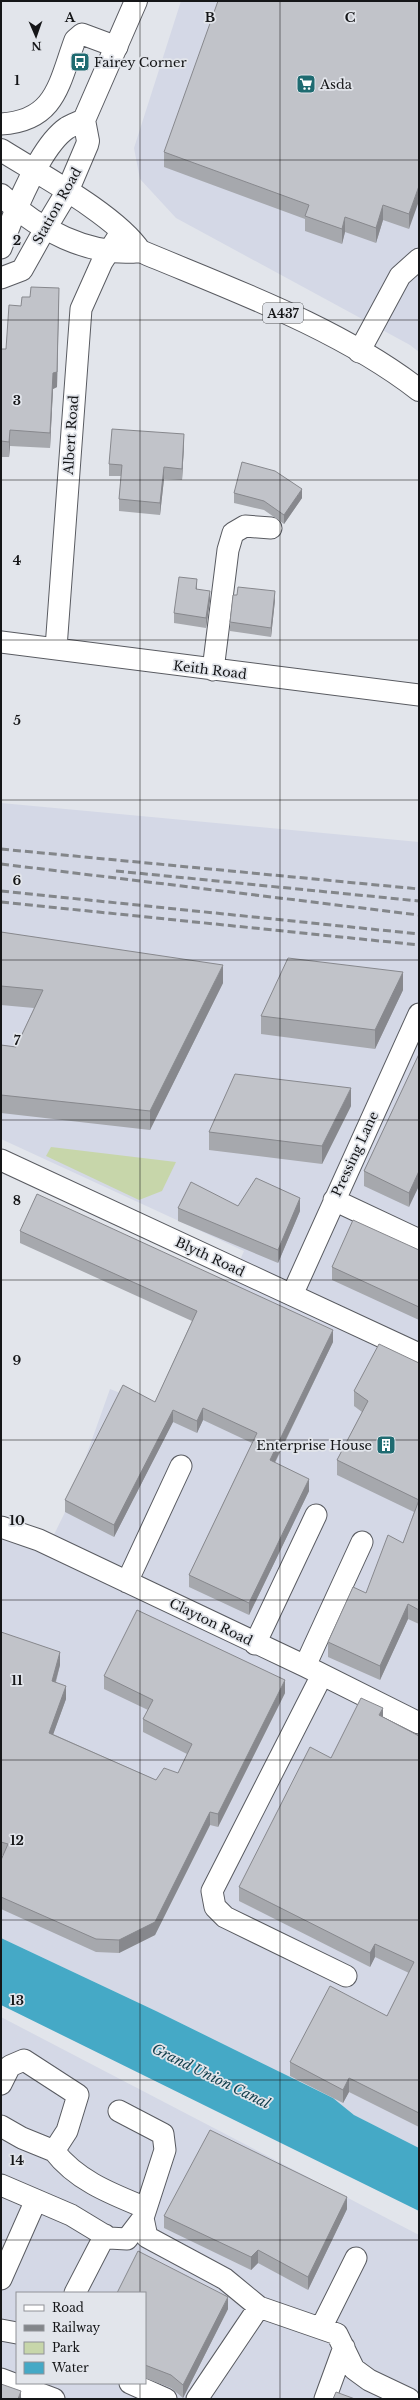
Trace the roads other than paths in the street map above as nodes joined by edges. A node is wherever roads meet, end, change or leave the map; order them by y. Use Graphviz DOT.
graph roads {
  1 [pos="136,1"];
  2 [pos="117,47"];
  3 [pos="84,120"];
  4 [pos="1,124"];
  5 [pos="1,150"];
  6 [pos="34,169"];
  7 [pos="67,192"];
  8 [pos="8,202"];
  9 [pos="46,227"];
  10 [pos="115,240"];
  11 [pos="1,248"];
  12 [pos="419,259"];
  13 [pos="1,277"];
  14 [pos="359,352"];
  15 [pos="419,390"];
  16 [pos="271,528"];
  17 [pos="1,642"];
  18 [pos="56,648"];
  19 [pos="213,670"];
  20 [pos="419,695"];
  21 [pos="419,1014"];
  22 [pos="1,1160"];
  23 [pos="334,1200"];
  24 [pos="419,1240"];
  25 [pos="292,1295"];
  26 [pos="419,1354"];
  27 [pos="181,1466"];
  28 [pos="316,1515"];
  29 [pos="1,1527"];
  30 [pos="362,1542"];
  31 [pos="127,1582"];
  32 [pos="255,1644"];
  33 [pos="313,1671"];
  34 [pos="419,1723"];
  35 [pos="346,1976"];
  36 [pos="1,2084"];
  37 [pos="119,2110"];
  38 [pos="1,2126"];
  39 [pos="54,2151"];
  40 [pos="1,2184"];
  41 [pos="36,2200"];
  42 [pos="144,2213"];
  43 [pos="105,2235"];
  44 [pos="356,2258"];
  45 [pos="1,2279"];
  46 [pos="76,2292"];
  47 [pos="259,2307"];
  48 [pos="321,2328"];
  49 [pos="1,2330"];
  50 [pos="16,2333"];
  51 [pos="344,2347"];
  52 [pos="1,2379"];
  53 [pos="132,2384"];
  54 [pos="54,2399"];
  55 [pos="166,2399"];
  56 [pos="197,2399"];
  57 [pos="325,2399"];
  58 [pos="408,2399"];
  1 -- 2 [label="main road"];
  2 -- 3 [label="main road"];
  2 -- 4 [label="street"];
  3 -- 6 [label="main road"];
  3 -- 7 [label="main road, Station Road"];
  5 -- 6 [label="main road, A437"];
  6 -- 7 [label="main road, A437"];
  6 -- 8 [label="main road"];
  7 -- 9 [label="main road, Station Road"];
  7 -- 10 [label="main road, A437"];
  8 -- 9 [label="main road"];
  8 -- 11 [label="street"];
  9 -- 10 [label="main road"];
  9 -- 13 [label="street, Station Road"];
  10 -- 14 [label="main road, A437"];
  10 -- 18 [label="street, Albert Road"];
  12 -- 14 [label="street"];
  14 -- 15 [label="main road, A437"];
  16 -- 19 [label="street"];
  17 -- 18 [label="street, Keith Road"];
  18 -- 19 [label="street, Keith Road"];
  19 -- 20 [label="street, Keith Road"];
  21 -- 23 [label="street, Pressing Lane"];
  22 -- 25 [label="street, Blyth Road"];
  23 -- 24 [label="street"];
  23 -- 25 [label="street, Pressing Lane"];
  25 -- 26 [label="street, Blyth Road"];
  27 -- 31 [label="street"];
  28 -- 32 [label="street"];
  29 -- 31 [label="street, Clayton Road"];
  30 -- 33 [label="street"];
  31 -- 32 [label="street, Clayton Road"];
  32 -- 33 [label="street, Clayton Road"];
  33 -- 34 [label="street, Clayton Road"];
  33 -- 35 [label="street"];
  36 -- 39 [label="street"];
  37 -- 42 [label="street"];
  38 -- 39 [label="street"];
  39 -- 42 [label="street"];
  40 -- 41 [label="street"];
  41 -- 43 [label="street"];
  41 -- 45 [label="street"];
  42 -- 43 [label="street"];
  42 -- 47 [label="street"];
  43 -- 46 [label="street"];
  44 -- 48 [label="street"];
  47 -- 48 [label="street"];
  47 -- 56 [label="street"];
  48 -- 51 [label="street"];
  49 -- 50 [label="street"];
  51 -- 57 [label="street"];
  51 -- 58 [label="street"];
  52 -- 54 [label="street"];
  53 -- 55 [label="street"];
}
